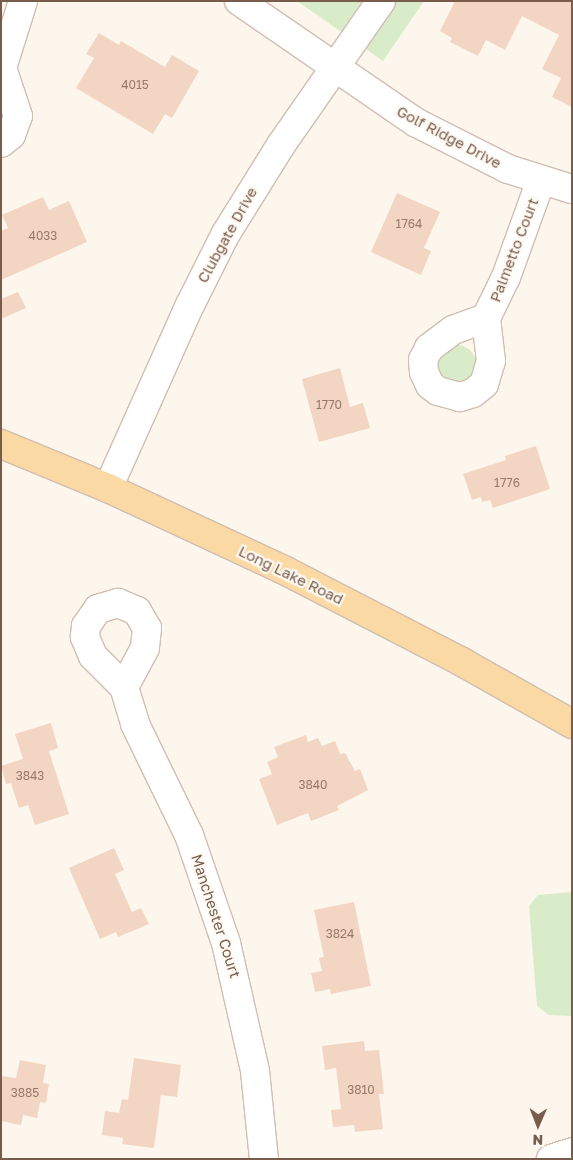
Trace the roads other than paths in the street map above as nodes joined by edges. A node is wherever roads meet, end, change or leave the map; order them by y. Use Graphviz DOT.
graph roads {
  1 [pos="23,1"];
  2 [pos="239,1"];
  3 [pos="381,1"];
  4 [pos="2,68"];
  5 [pos="334,69"];
  6 [pos="1,143"];
  7 [pos="541,180"];
  8 [pos="572,189"];
  9 [pos="486,318"];
  10 [pos="1,444"];
  11 [pos="108,488"];
  12 [pos="124,686"];
  13 [pos="572,724"];
  14 [pos="572,1152"];
  15 [pos="264,1159"];
  16 [pos="552,1159"];
  1 -- 4 [label="street"];
  2 -- 5 [label="street, Golf Ridge Drive"];
  3 -- 5 [label="street, Clubgate Drive"];
  4 -- 6 [label="street"];
  5 -- 7 [label="street, Golf Ridge Drive"];
  5 -- 11 [label="street, Clubgate Drive"];
  7 -- 8 [label="street, Golf Ridge Drive"];
  7 -- 9 [label="street, Palmetto Court"];
  10 -- 11 [label="main road, Long Lake Road"];
  11 -- 13 [label="main road, Long Lake Road"];
  12 -- 15 [label="street, Manchester Court"];
  14 -- 16 [label="street"];
}
